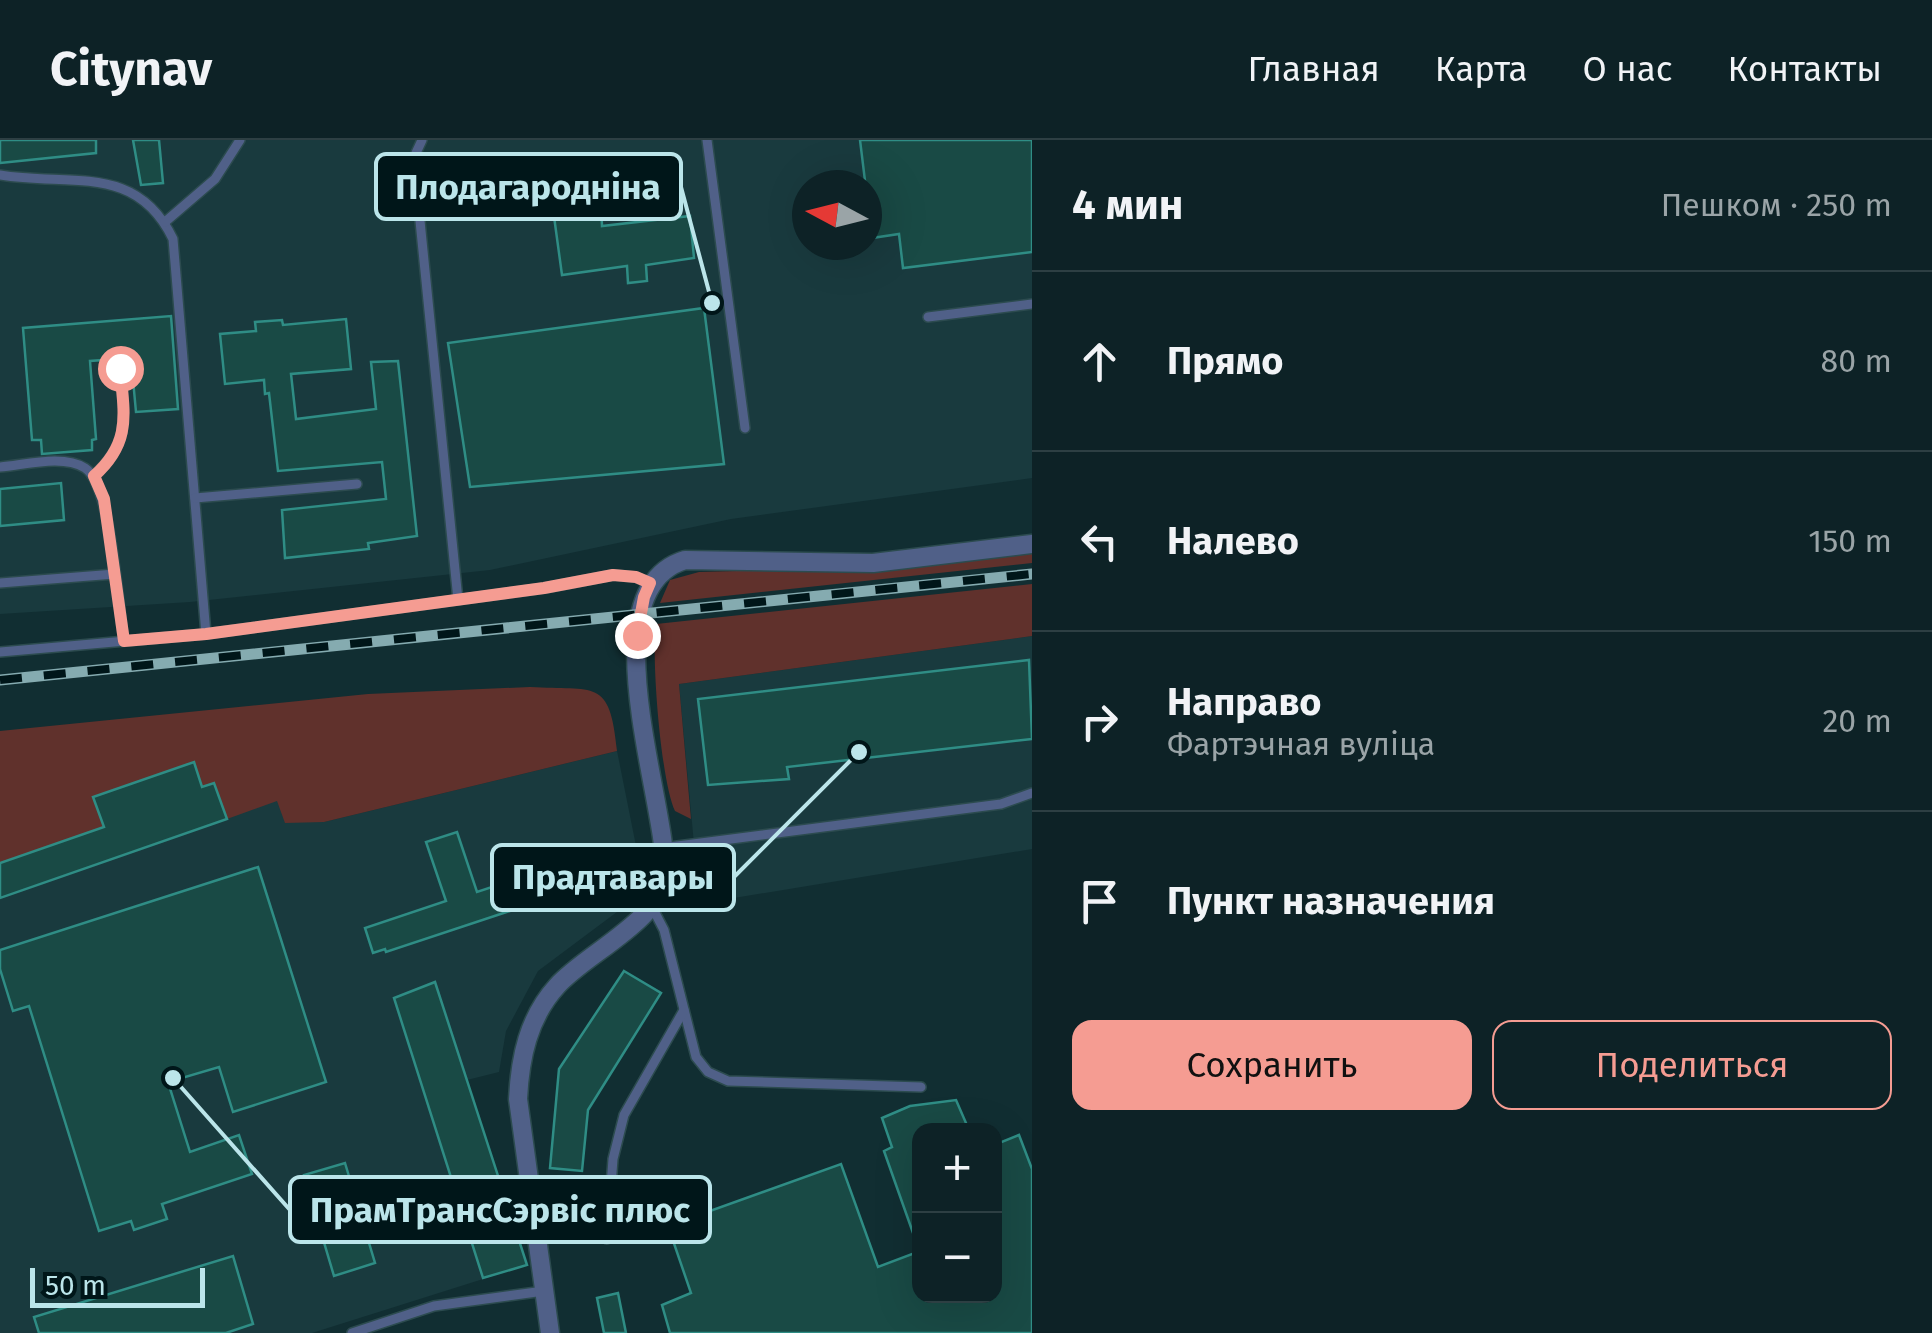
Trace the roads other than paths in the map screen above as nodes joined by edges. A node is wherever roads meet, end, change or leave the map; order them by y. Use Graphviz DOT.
graph roads {
  1 [pos="240,140"];
  2 [pos="422,140"];
  3 [pos="707,140"];
  4 [pos="0,175"];
  5 [pos="165,222"];
  6 [pos="1032,304"];
  7 [pos="928,317"];
  8 [pos="120,368"];
  9 [pos="746,428"];
  10 [pos="0,467"];
  11 [pos="94,476"];
  12 [pos="357,484"];
  13 [pos="195,498"];
  14 [pos="1032,544"];
  15 [pos="114,574"];
  16 [pos="0,583"];
  17 [pos="650,583"];
  18 [pos="458,600"];
  19 [pos="206,634"];
  20 [pos="124,641"];
  21 [pos="0,652"];
  22 [pos="1032,793"];
  23 [pos="662,848"];
  24 [pos="652,907"];
  25 [pos="684,1010"];
  26 [pos="920,1087"];
  27 [pos="607,1239"];
  28 [pos="544,1291"];
  29 [pos="352,1333"];
  30 [pos="550,1333"];
  1 -- 5 [label="lane"];
  2 -- 18 [label="lane"];
  3 -- 9 [label="lane"];
  4 -- 5 [label="lane"];
  5 -- 13 [label="lane"];
  6 -- 7 [label="lane"];
  8 -- 11 [label="lane"];
  10 -- 11 [label="lane"];
  11 -- 15 [label="lane"];
  12 -- 13 [label="lane"];
  13 -- 19 [label="lane"];
  14 -- 17 [label="street"];
  15 -- 16 [label="lane"];
  15 -- 20 [label="lane"];
  17 -- 18 [label="lane"];
  17 -- 23 [label="street"];
  18 -- 19 [label="lane"];
  19 -- 20 [label="lane"];
  20 -- 21 [label="lane"];
  22 -- 23 [label="lane"];
  23 -- 24 [label="street"];
  24 -- 25 [label="lane"];
  24 -- 28 [label="street"];
  25 -- 26 [label="lane"];
  25 -- 27 [label="lane"];
  28 -- 29 [label="lane"];
  28 -- 30 [label="street"];
}
